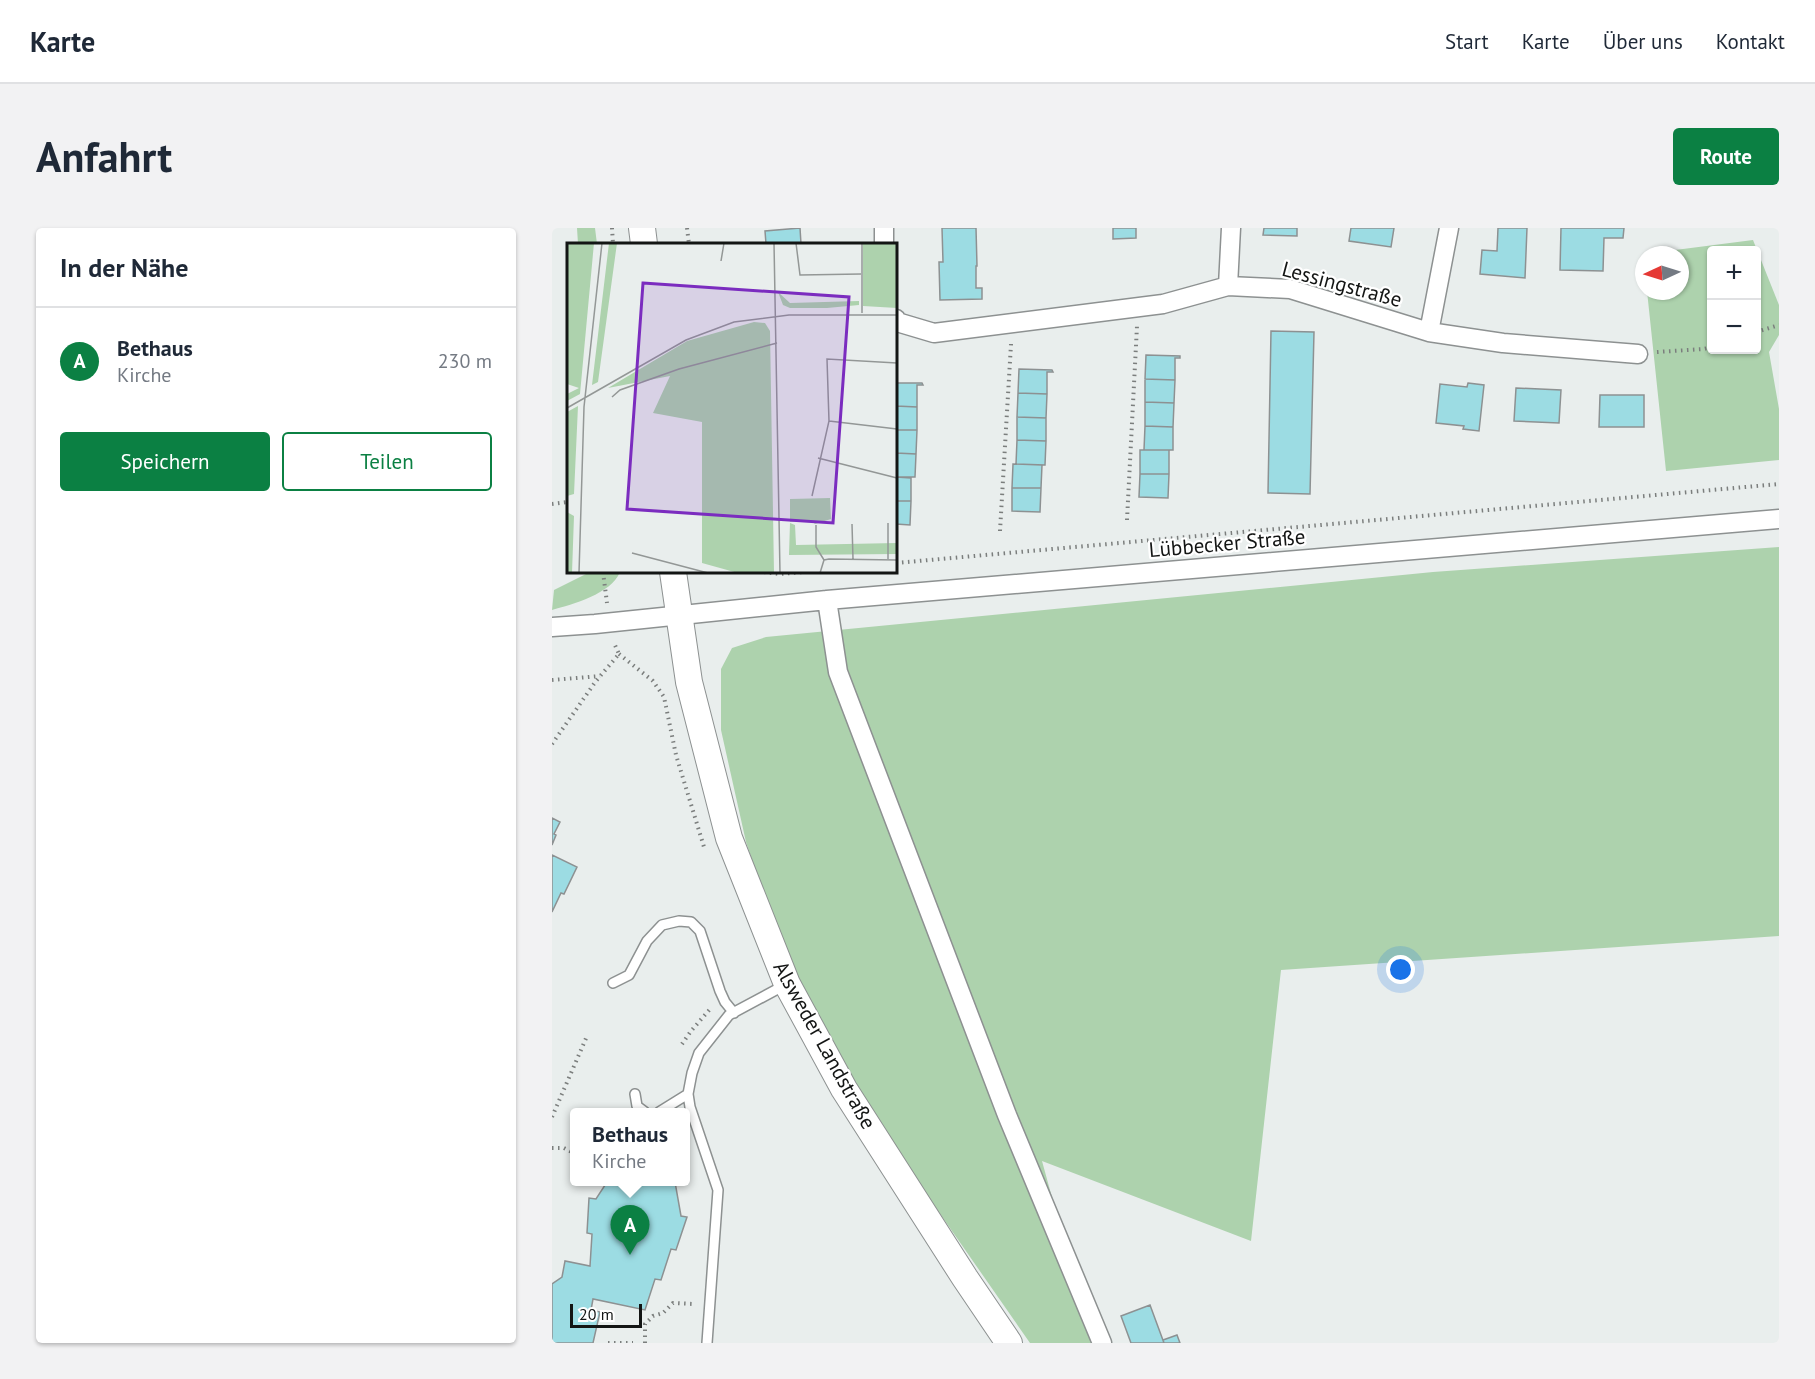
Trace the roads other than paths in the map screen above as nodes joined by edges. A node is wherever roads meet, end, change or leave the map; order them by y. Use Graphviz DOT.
graph roads {
  1 [pos="642,228"];
  2 [pos="885,228"];
  3 [pos="1231,228"];
  4 [pos="1449,228"];
  5 [pos="644,243"];
  6 [pos="884,243"];
  7 [pos="1228,286"];
  8 [pos="897,322"];
  9 [pos="1429,332"];
  10 [pos="1638,354"];
  11 [pos="1779,519"];
  12 [pos="673,573"];
  13 [pos="827,600"];
  14 [pos="679,614"];
  15 [pos="552,627"];
  16 [pos="613,983"];
  17 [pos="787,984"];
  18 [pos="734,1013"];
  19 [pos="635,1094"];
  20 [pos="688,1095"];
  21 [pos="639,1108"];
  22 [pos="667,1108"];
  23 [pos="707,1343"];
  24 [pos="1009,1343"];
  25 [pos="1102,1343"];
  1 -- 5 [label="main road"];
  2 -- 6 [label="street"];
  3 -- 7 [label="street"];
  4 -- 9 [label="street"];
  7 -- 8 [label="street, Lessingstraße"];
  7 -- 9 [label="street, Lessingstraße"];
  9 -- 10 [label="street, Lessingstraße"];
  11 -- 13 [label="street, Lübbecker Straße"];
  12 -- 14 [label="main road, Alsweder Landstraße"];
  13 -- 14 [label="street, Lübbecker Straße"];
  13 -- 25 [label="street"];
  14 -- 15 [label="street, Lübbecker Straße"];
  14 -- 17 [label="main road, Alsweder Landstraße"];
  16 -- 18 [label="lane"];
  17 -- 18 [label="lane"];
  17 -- 24 [label="main road, Alsweder Landstraße"];
  18 -- 20 [label="lane"];
  19 -- 21 [label="lane"];
  20 -- 22 [label="lane"];
  20 -- 23 [label="lane"];
}
